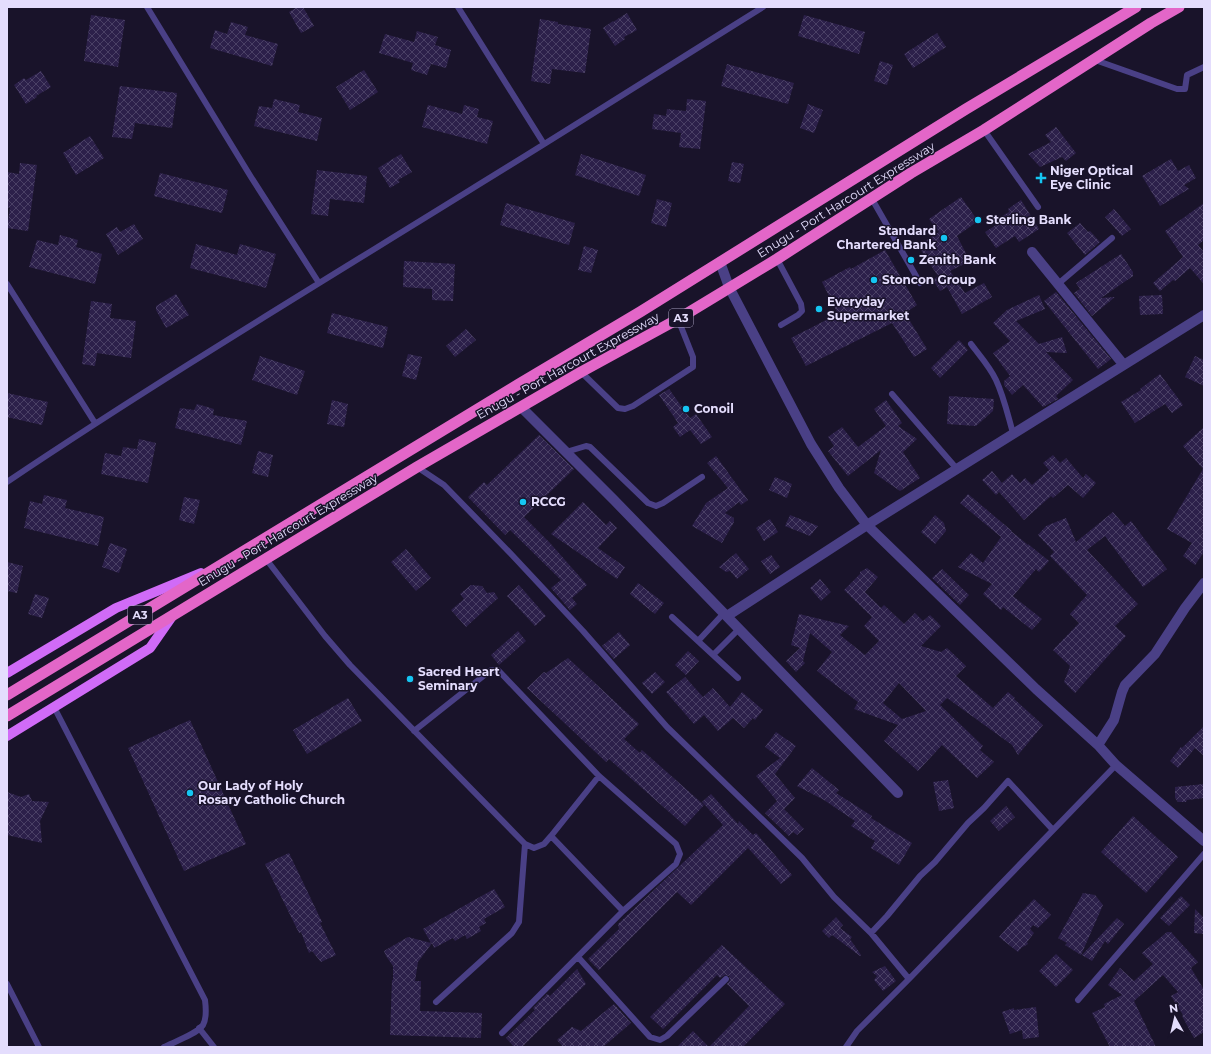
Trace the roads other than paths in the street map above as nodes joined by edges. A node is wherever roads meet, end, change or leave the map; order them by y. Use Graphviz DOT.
graph roads {
  1 [pos="147,7"];
  2 [pos="458,7"];
  3 [pos="763,7"];
  4 [pos="1136,7"];
  5 [pos="1179,7"];
  6 [pos="1095,60"];
  7 [pos="1204,67"];
  8 [pos="984,130"];
  9 [pos="544,144"];
  10 [pos="872,198"];
  11 [pos="1038,207"];
  12 [pos="1112,238"];
  13 [pos="1032,252"];
  14 [pos="777,259"];
  15 [pos="720,262"];
  16 [pos="319,283"];
  17 [pos="920,283"];
  18 [pos="7,284"];
  19 [pos="1058,284"];
  20 [pos="729,287"];
  21 [pos="1204,315"];
  22 [pos="678,319"];
  23 [pos="780,325"];
  24 [pos="971,344"];
  25 [pos="1123,364"];
  26 [pos="581,372"];
  27 [pos="892,394"];
  28 [pos="521,407"];
  29 [pos="96,423"];
  30 [pos="1013,434"];
  31 [pos="566,452"];
  32 [pos="417,467"];
  33 [pos="957,469"];
  34 [pos="702,477"];
  35 [pos="7,482"];
  36 [pos="867,525"];
  37 [pos="266,559"];
  38 [pos="225,563"];
  39 [pos="1204,583"];
  40 [pos="173,615"];
  41 [pos="725,615"];
  42 [pos="672,617"];
  43 [pos="739,628"];
  44 [pos="698,641"];
  45 [pos="713,655"];
  46 [pos="7,672"];
  47 [pos="738,678"];
  48 [pos="7,695"];
  49 [pos="54,707"];
  50 [pos="7,716"];
  51 [pos="414,731"];
  52 [pos="7,736"];
  53 [pos="1098,745"];
  54 [pos="1116,764"];
  55 [pos="599,776"];
  56 [pos="898,792"];
  57 [pos="1053,830"];
  58 [pos="551,836"];
  59 [pos="1204,841"];
  60 [pos="525,844"];
  61 [pos="1204,854"];
  62 [pos="623,911"];
  63 [pos="871,933"];
  64 [pos="578,957"];
  65 [pos="726,979"];
  66 [pos="909,979"];
  67 [pos="7,984"];
  68 [pos="1078,1000"];
  69 [pos="436,1002"];
  70 [pos="199,1028"];
  71 [pos="502,1033"];
  72 [pos="39,1047"];
  73 [pos="164,1047"];
  74 [pos="214,1047"];
  75 [pos="846,1047"];
  1 -- 16 [label="lane"];
  2 -- 9 [label="lane"];
  3 -- 9 [label="lane"];
  4 -- 15 [label="highway, Enugu - Port Harcourt Expressway / A3"];
  5 -- 6 [label="highway, Enugu - Port Harcourt Expressway / A3"];
  6 -- 7 [label="lane"];
  6 -- 8 [label="highway, Enugu - Port Harcourt Expressway / A3"];
  8 -- 10 [label="highway, Enugu - Port Harcourt Expressway / A3"];
  8 -- 11 [label="lane"];
  9 -- 16 [label="lane"];
  10 -- 14 [label="highway, Enugu - Port Harcourt Expressway / A3"];
  10 -- 17 [label="lane"];
  12 -- 19 [label="lane"];
  13 -- 19 [label="street"];
  14 -- 20 [label="highway, Enugu - Port Harcourt Expressway / A3"];
  14 -- 23 [label="lane"];
  15 -- 20 [label="street"];
  15 -- 38 [label="highway, Enugu - Port Harcourt Expressway / A3"];
  16 -- 29 [label="lane"];
  18 -- 29 [label="lane"];
  19 -- 25 [label="street"];
  20 -- 22 [label="highway, Enugu - Port Harcourt Expressway / A3"];
  20 -- 36 [label="street"];
  21 -- 25 [label="street"];
  22 -- 26 [label="highway, Enugu - Port Harcourt Expressway / A3"];
  22 -- 26 [label="lane"];
  24 -- 30 [label="lane"];
  25 -- 30 [label="street"];
  26 -- 28 [label="highway, Enugu - Port Harcourt Expressway / A3"];
  27 -- 33 [label="lane"];
  28 -- 31 [label="street"];
  28 -- 32 [label="highway, Enugu - Port Harcourt Expressway / A3"];
  29 -- 35 [label="lane"];
  30 -- 33 [label="street"];
  31 -- 34 [label="lane"];
  31 -- 41 [label="street"];
  32 -- 37 [label="highway, Enugu - Port Harcourt Expressway / A3"];
  32 -- 63 [label="lane"];
  33 -- 36 [label="street"];
  36 -- 41 [label="street"];
  36 -- 53 [label="street"];
  37 -- 40 [label="highway, Enugu - Port Harcourt Expressway / A3"];
  37 -- 51 [label="lane"];
  38 -- 46 [label="main road"];
  38 -- 48 [label="highway, Enugu - Port Harcourt Expressway / A3"];
  39 -- 53 [label="street"];
  40 -- 49 [label="main road"];
  40 -- 50 [label="highway, Enugu - Port Harcourt Expressway / A3"];
  41 -- 43 [label="street"];
  41 -- 44 [label="lane"];
  42 -- 44 [label="lane"];
  43 -- 45 [label="lane"];
  43 -- 56 [label="street"];
  44 -- 45 [label="lane"];
  45 -- 47 [label="lane"];
  49 -- 52 [label="main road"];
  49 -- 70 [label="lane"];
  51 -- 55 [label="lane"];
  51 -- 60 [label="lane"];
  53 -- 54 [label="street"];
  54 -- 57 [label="lane"];
  54 -- 59 [label="street"];
  55 -- 58 [label="lane"];
  55 -- 62 [label="lane"];
  57 -- 63 [label="lane"];
  57 -- 66 [label="lane"];
  58 -- 60 [label="lane"];
  58 -- 62 [label="lane"];
  60 -- 69 [label="lane"];
  61 -- 68 [label="lane"];
  62 -- 64 [label="lane"];
  63 -- 66 [label="lane"];
  64 -- 65 [label="lane"];
  64 -- 71 [label="lane"];
  66 -- 75 [label="lane"];
  67 -- 72 [label="lane"];
  70 -- 73 [label="lane"];
  70 -- 74 [label="lane"];
}
